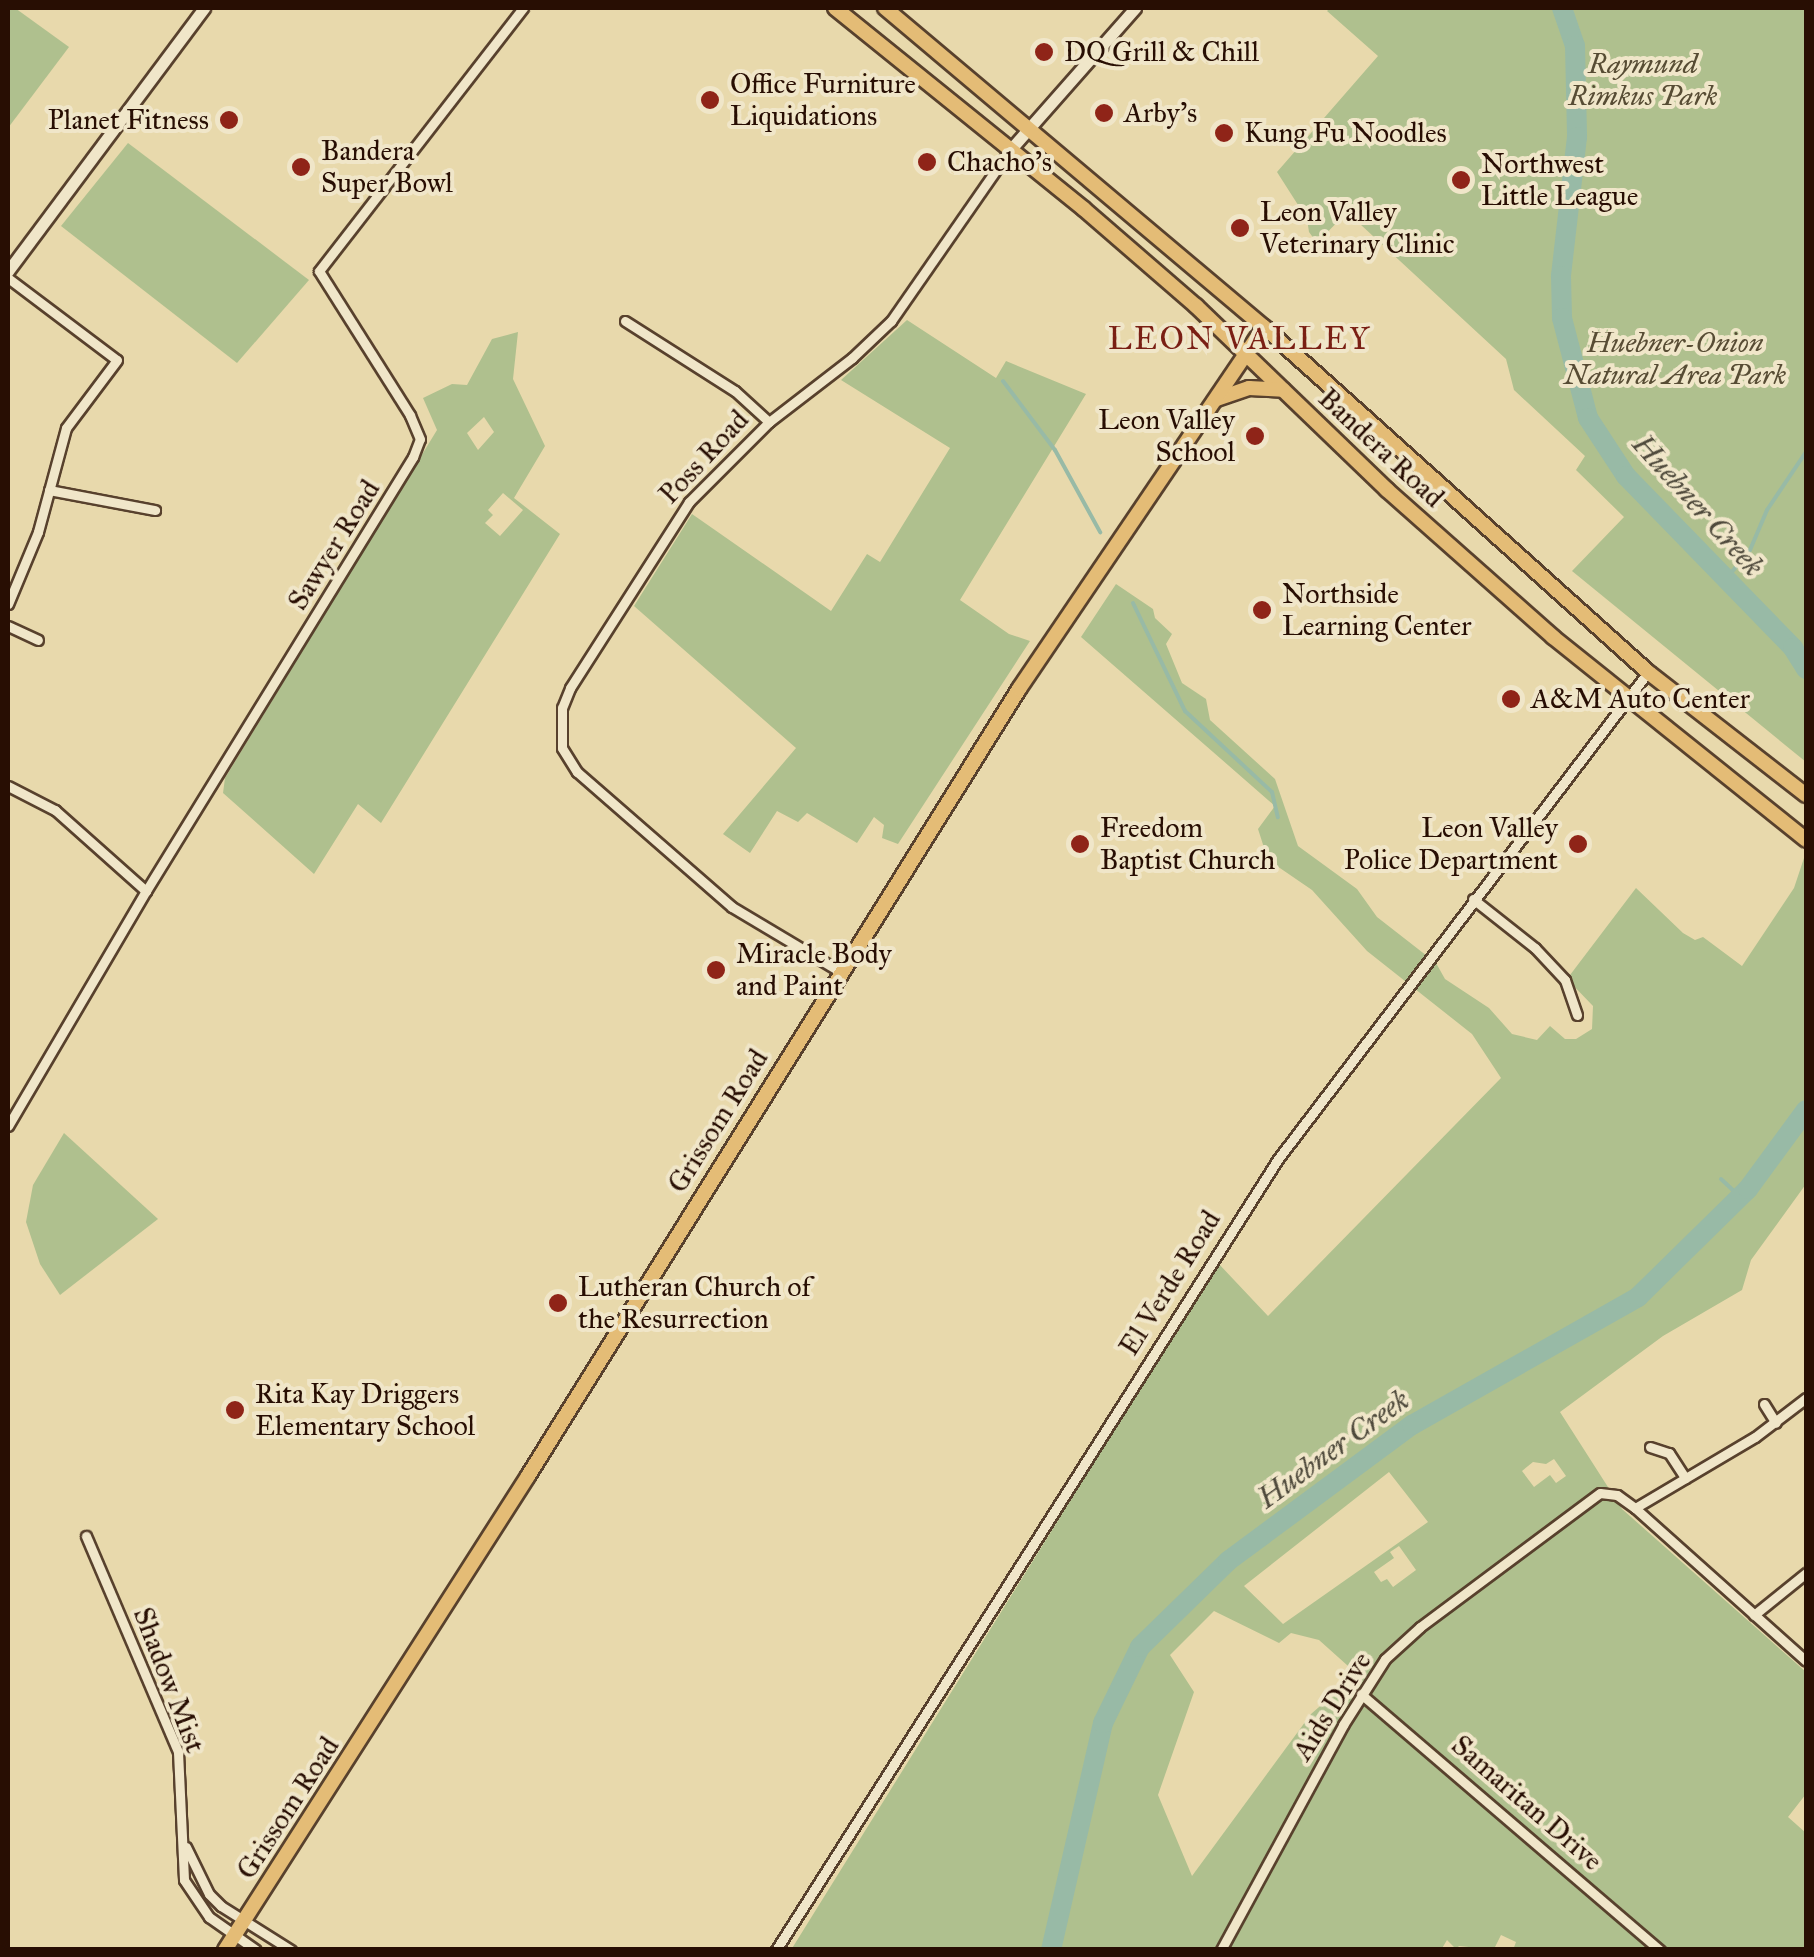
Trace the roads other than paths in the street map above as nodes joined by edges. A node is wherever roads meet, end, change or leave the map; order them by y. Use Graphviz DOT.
graph roads {
  1 [pos="204,8"];
  2 [pos="523,8"];
  3 [pos="885,8"];
  4 [pos="1135,8"];
  5 [pos="839,9"];
  6 [pos="1030,128"];
  7 [pos="1010,150"];
  8 [pos="8,274"];
  9 [pos="625,321"];
  10 [pos="1264,327"];
  11 [pos="1246,354"];
  12 [pos="1284,391"];
  13 [pos="1216,399"];
  14 [pos="770,422"];
  15 [pos="49,490"];
  16 [pos="154,510"];
  17 [pos="8,604"];
  18 [pos="8,626"];
  19 [pos="38,640"];
  20 [pos="1648,672"];
  21 [pos="1627,700"];
  22 [pos="8,786"];
  23 [pos="1806,796"];
  24 [pos="1806,840"];
  25 [pos="146,891"];
  26 [pos="1473,899"];
  27 [pos="841,972"];
  28 [pos="1577,1015"];
  29 [pos="8,1126"];
  30 [pos="1806,1398"];
  31 [pos="1764,1404"];
  32 [pos="1776,1423"];
  33 [pos="1650,1447"];
  34 [pos="1685,1478"];
  35 [pos="1634,1508"];
  36 [pos="86,1536"];
  37 [pos="1806,1573"];
  38 [pos="1754,1615"];
  39 [pos="1806,1661"];
  40 [pos="1361,1694"];
  41 [pos="185,1846"];
  42 [pos="246,1921"];
  43 [pos="235,1936"];
  44 [pos="225,1950"];
  45 [pos="256,1950"];
  46 [pos="291,1950"];
  47 [pos="776,1950"];
  48 [pos="1221,1950"];
  49 [pos="1660,1950"];
  1 -- 8 [label="street"];
  2 -- 25 [label="street, Sawyer Road"];
  3 -- 6 [label="main road, Bandera Road"];
  4 -- 6 [label="street, Poss Road"];
  5 -- 7 [label="main road, Bandera Road"];
  6 -- 7 [label="street, Poss Road"];
  6 -- 10 [label="main road, Bandera Road"];
  7 -- 11 [label="main road, Bandera Road"];
  7 -- 14 [label="street, Poss Road"];
  8 -- 15 [label="street"];
  9 -- 14 [label="street"];
  10 -- 11 [label="main road, Grissom Road"];
  10 -- 20 [label="main road, Bandera Road"];
  11 -- 12 [label="main road, Bandera Road"];
  11 -- 13 [label="main road, Grissom Road"];
  12 -- 13 [label="main road"];
  12 -- 21 [label="main road, Bandera Road"];
  13 -- 27 [label="main road, Grissom Road"];
  14 -- 27 [label="street, Poss Road"];
  15 -- 16 [label="street"];
  15 -- 17 [label="street"];
  18 -- 19 [label="street"];
  20 -- 21 [label="street, El Verde Road"];
  20 -- 23 [label="main road, Bandera Road"];
  21 -- 24 [label="main road, Bandera Road"];
  21 -- 26 [label="street, El Verde Road"];
  22 -- 25 [label="street"];
  25 -- 29 [label="street, Sawyer Road"];
  26 -- 28 [label="street"];
  26 -- 47 [label="street, El Verde Road"];
  27 -- 42 [label="main road, Grissom Road"];
  30 -- 32 [label="street"];
  31 -- 32 [label="street"];
  32 -- 34 [label="street"];
  33 -- 34 [label="street"];
  34 -- 35 [label="street"];
  35 -- 38 [label="street"];
  35 -- 40 [label="street, Aids Drive"];
  36 -- 41 [label="street, Shadow Mist"];
  37 -- 38 [label="street"];
  38 -- 39 [label="street"];
  40 -- 48 [label="street, Aids Drive"];
  40 -- 49 [label="street, Samaritan Drive"];
  41 -- 42 [label="street, Shadow Mist"];
  41 -- 43 [label="street, Shadow Mist"];
  42 -- 43 [label="main road, Grissom Road"];
  42 -- 46 [label="street, Shadow Mist"];
  43 -- 44 [label="main road, Grissom Road"];
  43 -- 45 [label="street, Shadow Mist"];
}
